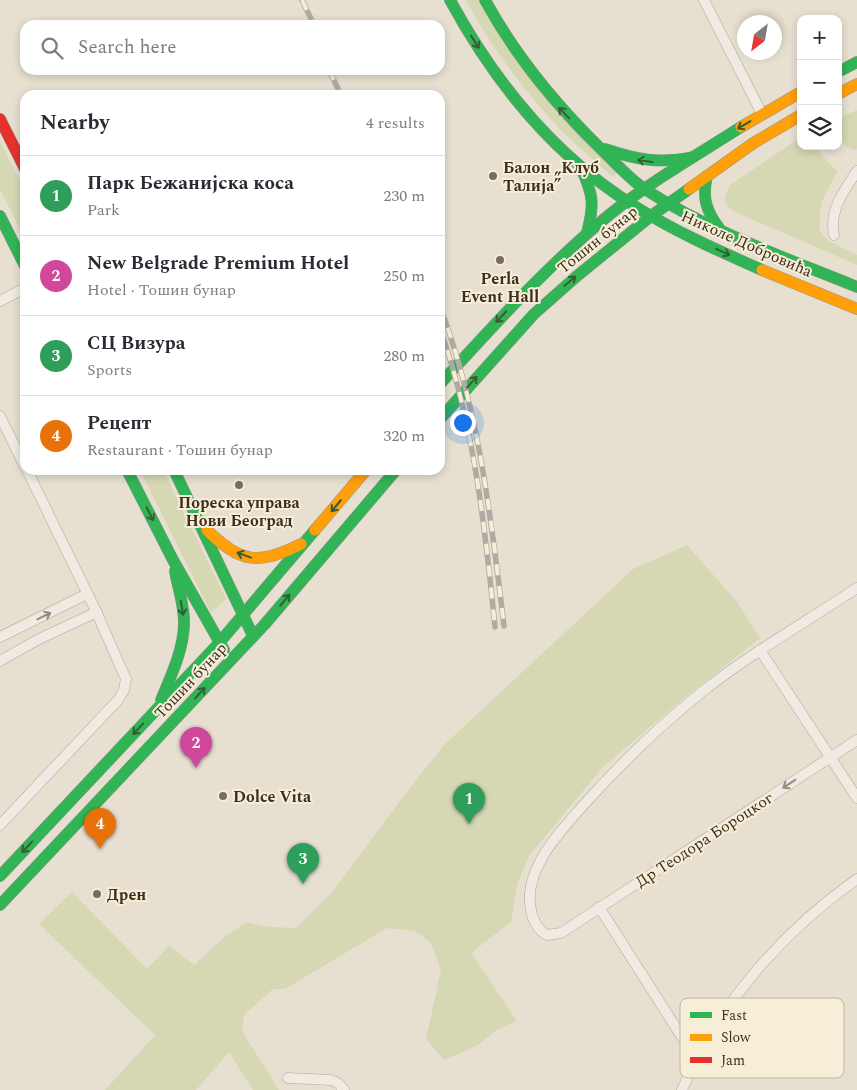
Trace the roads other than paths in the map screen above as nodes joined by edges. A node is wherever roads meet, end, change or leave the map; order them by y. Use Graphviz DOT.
graph roads {
  1 [pos="450,0"];
  2 [pos="485,0"];
  3 [pos="704,0"];
  4 [pos="857,62"];
  5 [pos="842,70"];
  6 [pos="857,84"];
  7 [pos="842,92"];
  8 [pos="797,94"];
  9 [pos="762,114"];
  10 [pos="797,117"];
  11 [pos="0,119"];
  12 [pos="599,147"];
  13 [pos="694,157"];
  14 [pos="20,159"];
  15 [pos="581,166"];
  16 [pos="857,171"];
  17 [pos="707,176"];
  18 [pos="644,189"];
  19 [pos="627,201"];
  20 [pos="668,203"];
  21 [pos="0,216"];
  22 [pos="651,216"];
  23 [pos="720,229"];
  24 [pos="587,233"];
  25 [pos="834,235"];
  26 [pos="20,256"];
  27 [pos="857,287"];
  28 [pos="20,291"];
  29 [pos="0,301"];
  30 [pos="857,310"];
  31 [pos="445,379"];
  32 [pos="445,413"];
  33 [pos="0,416"];
  34 [pos="20,456"];
  35 [pos="29,475"];
  36 [pos="130,475"];
  37 [pos="176,475"];
  38 [pos="362,475"];
  39 [pos="392,475"];
  40 [pos="199,521"];
  41 [pos="306,541"];
  42 [pos="173,560"];
  43 [pos="857,588"];
  44 [pos="87,594"];
  45 [pos="97,612"];
  46 [pos="243,616"];
  47 [pos="253,636"];
  48 [pos="0,637"];
  49 [pos="219,642"];
  50 [pos="760,650"];
  51 [pos="0,661"];
  52 [pos="230,661"];
  53 [pos="157,708"];
  54 [pos="857,740"];
  55 [pos="830,758"];
  56 [pos="857,798"];
  57 [pos="0,825"];
  58 [pos="0,876"];
  59 [pos="857,878"];
  60 [pos="0,905"];
  61 [pos="599,907"];
  62 [pos="735,998"];
  63 [pos="680,1033"];
  64 [pos="288,1078"];
  65 [pos="687,1078"];
  66 [pos="344,1090"];
  67 [pos="682,1090"];
  1 -- 15 [label="main road, Николе Добровића, one-way"];
  12 -- 2 [label="main road, Николе Добровића, one-way"];
  3 -- 9 [label="street"];
  4 -- 5 [label="main road"];
  6 -- 7 [label="main road"];
  8 -- 9 [label="main road, Тошин бунар"];
  9 -- 13 [label="main road, Тошин бунар, one-way"];
  10 -- 17 [label="main road, Тошин бунар"];
  11 -- 14 [label="main road"];
  13 -- 12 [label="main road, one-way"];
  12 -- 18 [label="main road, Николе Добровића"];
  13 -- 18 [label="main road, Тошин бунар"];
  15 -- 19 [label="main road, Николе Добровића"];
  15 -- 24 [label="main road"];
  16 -- 25 [label="street"];
  17 -- 20 [label="main road, Тошин бунар"];
  17 -- 23 [label="main road"];
  18 -- 19 [label="main road, Тошин бунар"];
  18 -- 20 [label="main road, Николе Добровића"];
  19 -- 22 [label="main road, Николе Добровића"];
  19 -- 24 [label="main road, Тошин бунар"];
  20 -- 22 [label="main road, Тошин бунар"];
  20 -- 23 [label="main road, Николе Добровића"];
  21 -- 26 [label="main road"];
  22 -- 30 [label="main road, Николе Добровића, one-way"];
  32 -- 22 [label="main road, Тошин бунар, one-way"];
  23 -- 27 [label="main road, Николе Добровића"];
  24 -- 31 [label="main road, Тошин бунар, one-way"];
  28 -- 29 [label="street"];
  33 -- 34 [label="street"];
  35 -- 44 [label="street"];
  36 -- 42 [label="main road, one-way"];
  37 -- 40 [label="main road"];
  38 -- 41 [label="main road, Тошин бунар, one-way"];
  47 -- 39 [label="main road, Тошин бунар, one-way"];
  41 -- 40 [label="main road, one-way"];
  40 -- 46 [label="main road"];
  41 -- 46 [label="main road, Тошин бунар"];
  42 -- 49 [label="main road"];
  42 -- 53 [label="main road, one-way"];
  43 -- 50 [label="street"];
  44 -- 45 [label="street"];
  48 -- 44 [label="street, one-way"];
  45 -- 51 [label="street"];
  45 -- 57 [label="street"];
  46 -- 47 [label="main road"];
  46 -- 49 [label="main road, Тошин бунар"];
  47 -- 52 [label="main road, Тошин бунар"];
  49 -- 52 [label="main road"];
  49 -- 53 [label="main road, Тошин бунар"];
  50 -- 55 [label="street"];
  50 -- 61 [label="street, Др Теодора Бороцког"];
  60 -- 52 [label="main road, Тошин бунар, one-way"];
  53 -- 58 [label="main road, Тошин бунар, one-way"];
  54 -- 55 [label="street, Др Теодора Бороцког"];
  55 -- 56 [label="street"];
  55 -- 61 [label="street, Др Теодора Бороцког, one-way"];
  59 -- 62 [label="street"];
  61 -- 63 [label="street"];
  64 -- 66 [label="street"];
  65 -- 67 [label="street"];
}
